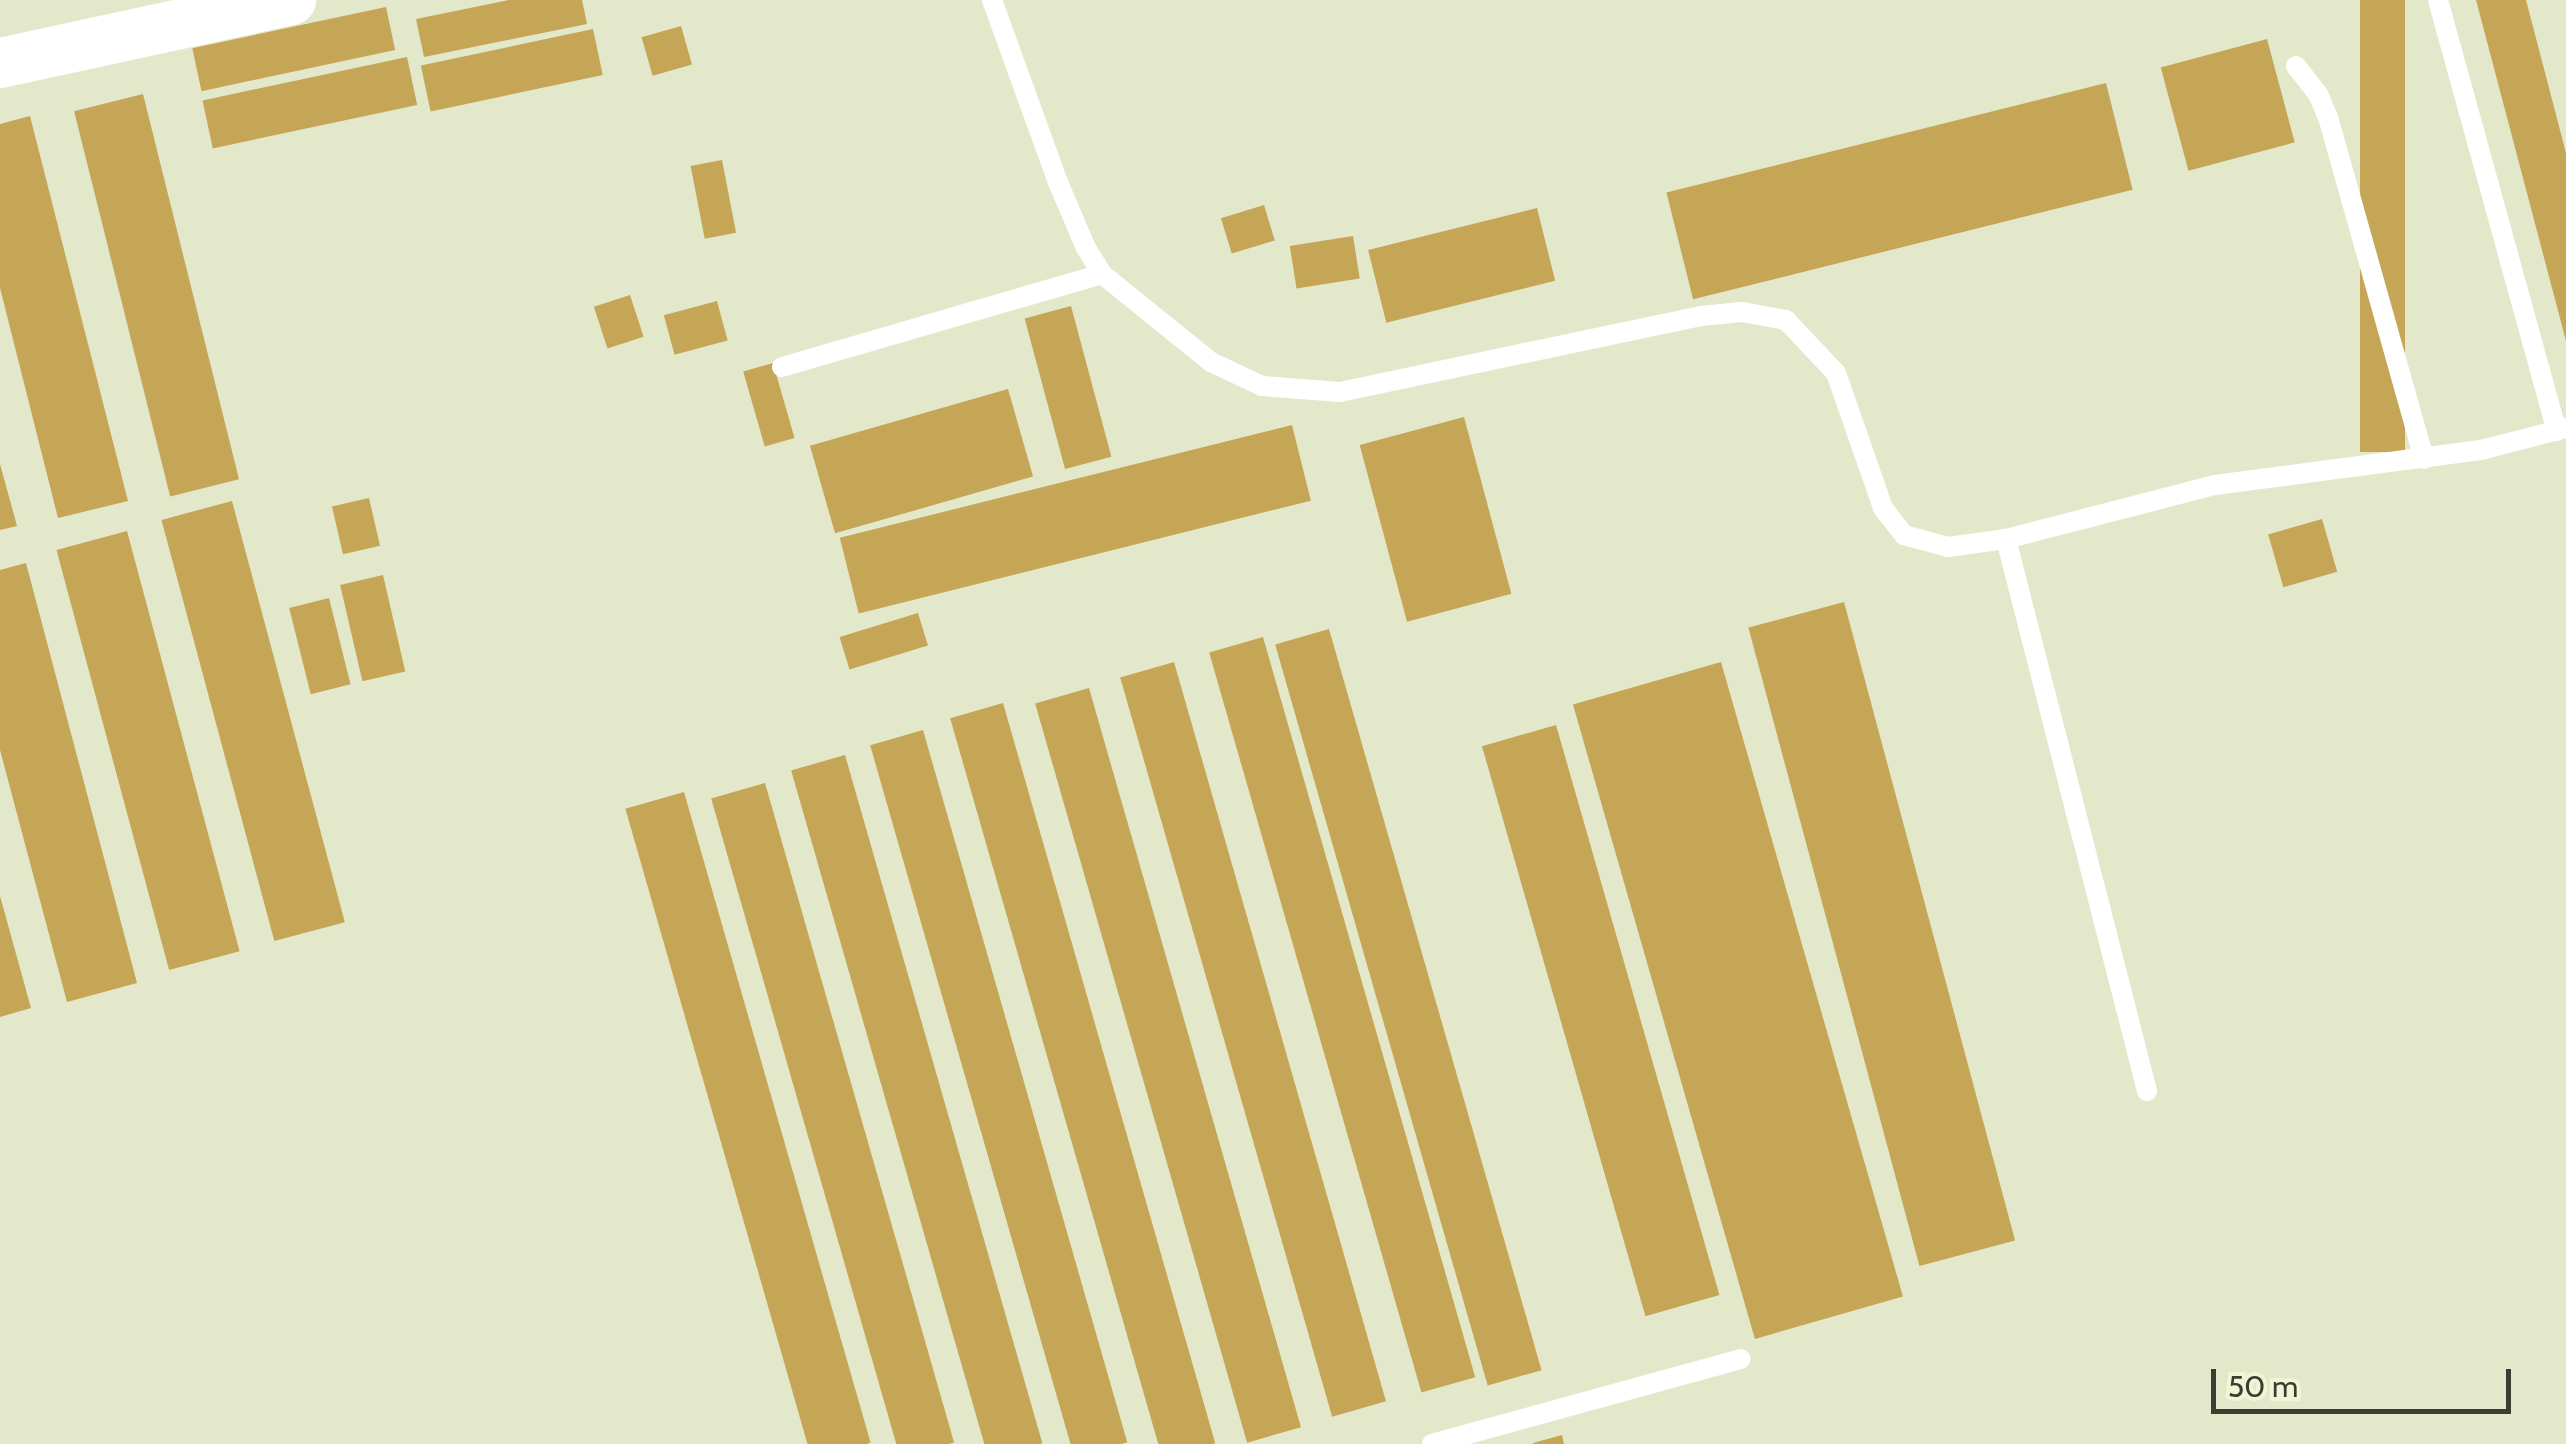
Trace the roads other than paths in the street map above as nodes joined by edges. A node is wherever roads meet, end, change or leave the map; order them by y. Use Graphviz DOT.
graph roads {
  1 [pos="291,0"];
  2 [pos="992,0"];
  3 [pos="2438,0"];
  4 [pos="0,63"];
  5 [pos="2296,66"];
  6 [pos="1102,274"];
  7 [pos="782,367"];
  8 [pos="2562,429"];
  9 [pos="2424,459"];
  10 [pos="2006,539"];
  11 [pos="2147,1091"];
  12 [pos="1740,1359"];
  13 [pos="1432,1444"];
  1 -- 4 [label="street"];
  2 -- 6 [label="lane"];
  3 -- 8 [label="lane"];
  5 -- 9 [label="lane"];
  6 -- 7 [label="lane"];
  6 -- 10 [label="lane"];
  8 -- 9 [label="lane"];
  9 -- 10 [label="lane"];
  10 -- 11 [label="lane"];
  12 -- 13 [label="lane"];
}
